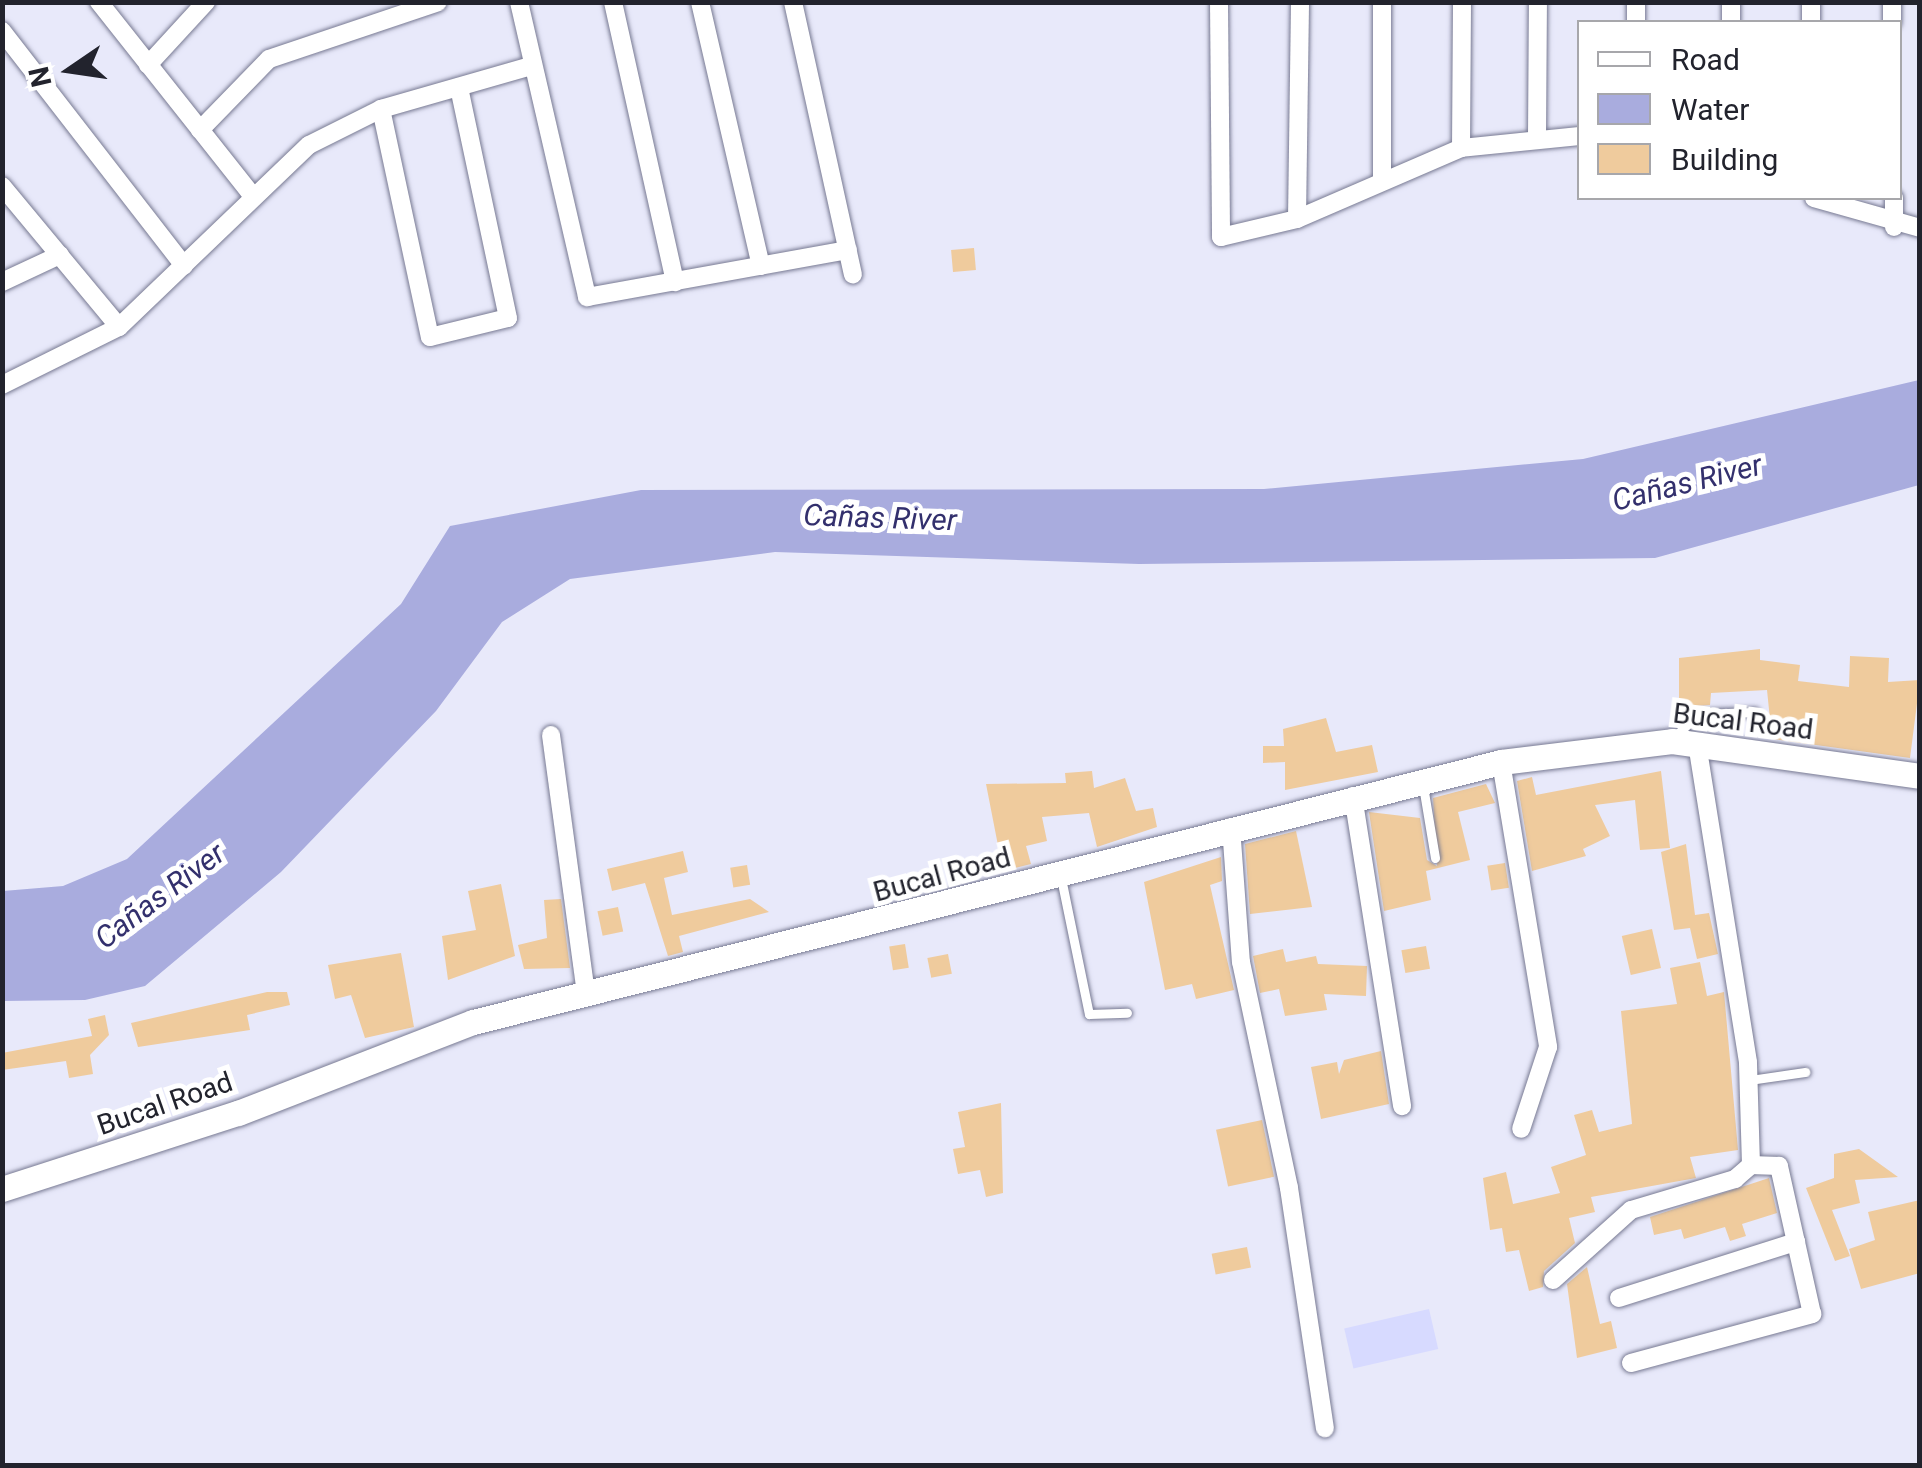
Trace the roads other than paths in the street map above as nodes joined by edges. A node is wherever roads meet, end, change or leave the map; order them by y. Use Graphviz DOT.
graph roads {
  1 [pos="98,2"];
  2 [pos="206,2"];
  3 [pos="438,2"];
  4 [pos="518,2"];
  5 [pos="613,2"];
  6 [pos="700,2"];
  7 [pos="793,2"];
  8 [pos="1220,2"];
  9 [pos="1300,2"];
  10 [pos="1382,2"];
  11 [pos="1462,2"];
  12 [pos="1538,2"];
  13 [pos="2,32"];
  14 [pos="148,66"];
  15 [pos="531,66"];
  16 [pos="460,86"];
  17 [pos="381,109"];
  18 [pos="200,130"];
  19 [pos="1577,136"];
  20 [pos="1537,137"];
  21 [pos="1462,148"];
  22 [pos="1382,178"];
  23 [pos="3,189"];
  24 [pos="252,195"];
  25 [pos="1820,200"];
  26 [pos="1894,200"];
  27 [pos="1297,219"];
  28 [pos="1894,227"];
  29 [pos="1920,228"];
  30 [pos="848,250"];
  31 [pos="60,255"];
  32 [pos="184,266"];
  33 [pos="761,266"];
  34 [pos="853,274"];
  35 [pos="2,282"];
  36 [pos="676,282"];
  37 [pos="119,327"];
  38 [pos="2,385"];
  39 [pos="1754,712"];
  40 [pos="551,736"];
  41 [pos="1684,741"];
  42 [pos="1502,762"];
  43 [pos="1920,776"];
  44 [pos="1422,780"];
  45 [pos="1352,796"];
  46 [pos="1231,826"];
  47 [pos="1435,858"];
  48 [pos="1060,875"];
  49 [pos="586,993"];
  50 [pos="1128,1012"];
  51 [pos="1805,1072"];
  52 [pos="1750,1080"];
  53 [pos="1402,1106"];
  54 [pos="1521,1129"];
  55 [pos="1751,1165"];
  56 [pos="2,1189"];
  57 [pos="1796,1242"];
  58 [pos="1553,1280"];
  59 [pos="1619,1298"];
  60 [pos="1631,1363"];
  61 [pos="1325,1428"];
  1 -- 14 [label="street"];
  2 -- 14 [label="street"];
  3 -- 18 [label="street"];
  4 -- 15 [label="street"];
  5 -- 36 [label="street"];
  6 -- 33 [label="street"];
  7 -- 30 [label="street"];
  8 -- 27 [label="street"];
  9 -- 27 [label="street"];
  10 -- 22 [label="street"];
  11 -- 21 [label="street"];
  12 -- 20 [label="street"];
  13 -- 32 [label="street"];
  14 -- 18 [label="street"];
  15 -- 16 [label="street"];
  15 -- 36 [label="street"];
  16 -- 17 [label="street"];
  16 -- 17 [label="street"];
  17 -- 24 [label="street"];
  18 -- 24 [label="street"];
  19 -- 20 [label="street"];
  20 -- 21 [label="street"];
  21 -- 22 [label="street"];
  22 -- 27 [label="street"];
  23 -- 31 [label="street"];
  24 -- 32 [label="street"];
  25 -- 28 [label="street"];
  26 -- 28 [label="street"];
  28 -- 29 [label="street"];
  30 -- 33 [label="street"];
  30 -- 34 [label="street"];
  31 -- 35 [label="street"];
  31 -- 37 [label="street"];
  32 -- 37 [label="street"];
  33 -- 36 [label="street"];
  37 -- 38 [label="street"];
  39 -- 41 [label="lane"];
  40 -- 49 [label="street"];
  41 -- 42 [label="street, Bucal Road"];
  41 -- 43 [label="street, Bucal Road"];
  41 -- 52 [label="street"];
  42 -- 44 [label="street, Bucal Road"];
  42 -- 54 [label="street"];
  44 -- 45 [label="street, Bucal Road"];
  44 -- 47 [label="lane"];
  45 -- 46 [label="street, Bucal Road"];
  45 -- 53 [label="street"];
  46 -- 48 [label="street, Bucal Road"];
  46 -- 61 [label="street"];
  48 -- 49 [label="street, Bucal Road"];
  48 -- 50 [label="lane"];
  49 -- 56 [label="street, Bucal Road"];
  51 -- 52 [label="lane"];
  52 -- 55 [label="street"];
  55 -- 57 [label="street"];
  55 -- 58 [label="street"];
  57 -- 59 [label="street"];
  57 -- 60 [label="street"];
}
